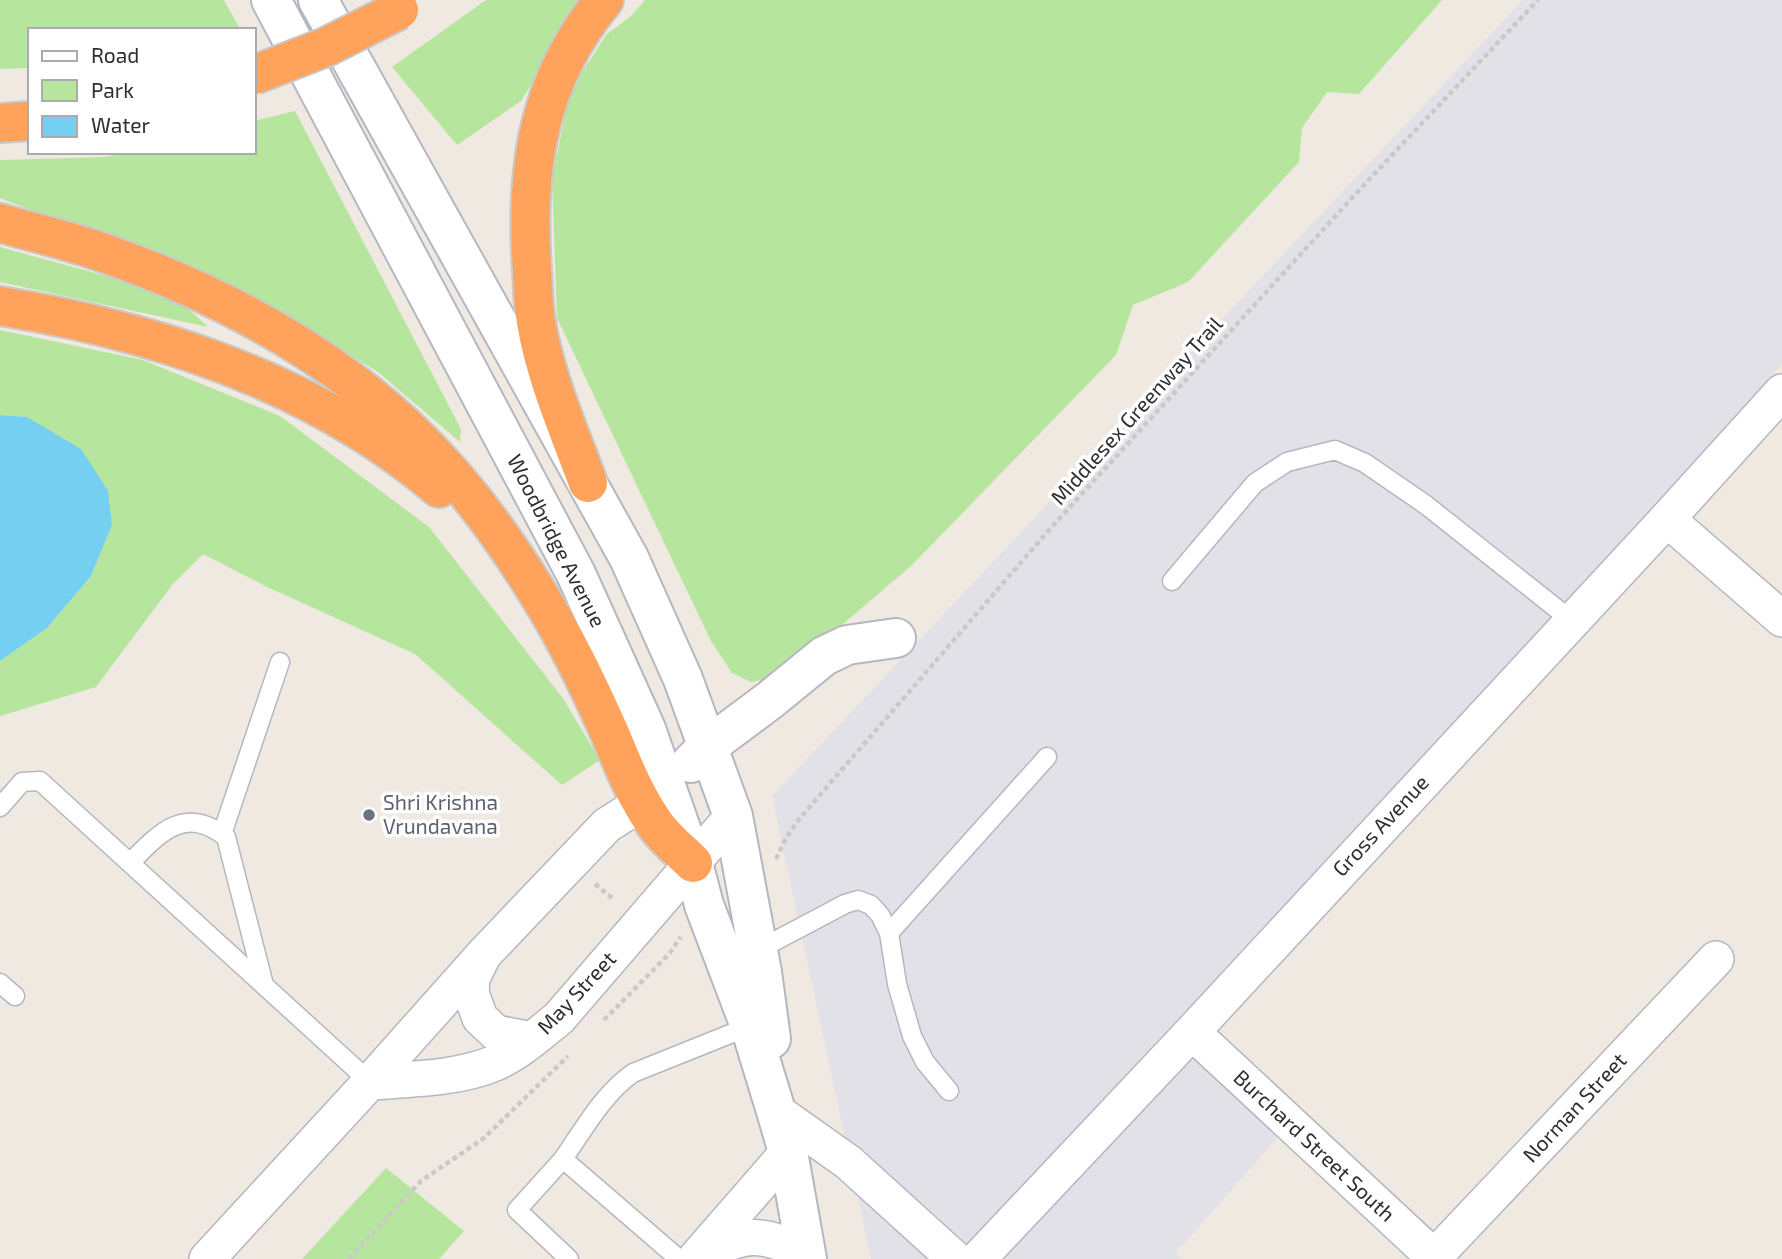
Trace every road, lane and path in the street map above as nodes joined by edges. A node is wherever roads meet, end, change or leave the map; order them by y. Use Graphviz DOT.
graph roads {
  1 [pos="271,0"];
  2 [pos="318,0"];
  3 [pos="604,0"];
  4 [pos="1538,0"];
  5 [pos="407,5"];
  6 [pos="256,74"];
  7 [pos="28,121"];
  8 [pos="0,123"];
  9 [pos="0,223"];
  10 [pos="0,306"];
  11 [pos="1782,392"];
  12 [pos="588,483"];
  13 [pos="1667,519"];
  14 [pos="517,563"];
  15 [pos="1172,580"];
  16 [pos="1782,619"];
  17 [pos="1571,620"];
  18 [pos="896,638"];
  19 [pos="280,662"];
  20 [pos="707,747"];
  21 [pos="1047,757"];
  22 [pos="655,795"];
  23 [pos="0,807"];
  24 [pos="733,816"];
  25 [pos="222,834"];
  26 [pos="778,858"];
  27 [pos="130,863"];
  28 [pos="693,863"];
  29 [pos="595,884"];
  30 [pos="612,898"];
  31 [pos="889,933"];
  32 [pos="758,950"];
  33 [pos="486,952"];
  34 [pos="669,954"];
  35 [pos="1716,959"];
  36 [pos="0,983"];
  37 [pos="264,985"];
  38 [pos="15,996"];
  39 [pos="750,1027"];
  40 [pos="596,1028"];
  41 [pos="1192,1032"];
  42 [pos="532,1040"];
  43 [pos="568,1055"];
  44 [pos="370,1083"];
  45 [pos="949,1091"];
  46 [pos="776,1111"];
  47 [pos="788,1152"];
  48 [pos="563,1159"];
  49 [pos="807,1257"];
  50 [pos="1435,1258"];
  51 [pos="207,1259"];
  52 [pos="349,1259"];
  53 [pos="569,1259"];
  54 [pos="679,1259"];
  55 [pos="695,1259"];
  56 [pos="703,1259"];
  57 [pos="955,1259"];
  58 [pos="978,1259"];
  1 -- 22 [label="main road, Woodbridge Avenue"];
  2 -- 12 [label="main road"];
  3 -- 12 [label="highway"];
  4 -- 26 [label="path, Middlesex Greenway Trail"];
  5 -- 6 [label="highway, bridge"];
  7 -- 8 [label="highway"];
  9 -- 14 [label="highway"];
  10 -- 14 [label="highway"];
  11 -- 13 [label="street, Gross Avenue"];
  12 -- 20 [label="main road"];
  13 -- 16 [label="street"];
  13 -- 17 [label="street, Gross Avenue"];
  14 -- 22 [label="highway"];
  15 -- 17 [label="lane"];
  17 -- 41 [label="street, Gross Avenue"];
  18 -- 20 [label="main road"];
  19 -- 25 [label="lane"];
  20 -- 22 [label="main road"];
  20 -- 24 [label="main road"];
  21 -- 31 [label="lane"];
  22 -- 28 [label="highway"];
  22 -- 33 [label="street"];
  23 -- 27 [label="lane"];
  24 -- 28 [label="street, May Street"];
  24 -- 32 [label="main road"];
  25 -- 27 [label="lane"];
  25 -- 37 [label="lane"];
  27 -- 37 [label="lane"];
  28 -- 39 [label="main road"];
  28 -- 42 [label="street, May Street"];
  29 -- 30 [label="path"];
  31 -- 32 [label="lane"];
  31 -- 45 [label="lane"];
  32 -- 46 [label="main road"];
  33 -- 42 [label="street"];
  33 -- 44 [label="street"];
  34 -- 40 [label="path"];
  35 -- 50 [label="street, Norman Street"];
  36 -- 38 [label="lane"];
  37 -- 44 [label="lane"];
  39 -- 46 [label="main road"];
  39 -- 48 [label="lane"];
  41 -- 50 [label="street, Burchard Street South"];
  41 -- 58 [label="street, Gross Avenue"];
  42 -- 44 [label="street, May Street"];
  43 -- 52 [label="path"];
  44 -- 51 [label="street"];
  46 -- 47 [label="main road"];
  46 -- 57 [label="street"];
  47 -- 49 [label="main road"];
  47 -- 55 [label="street"];
  48 -- 53 [label="lane"];
  48 -- 54 [label="lane"];
  49 -- 56 [label="street"];
}
